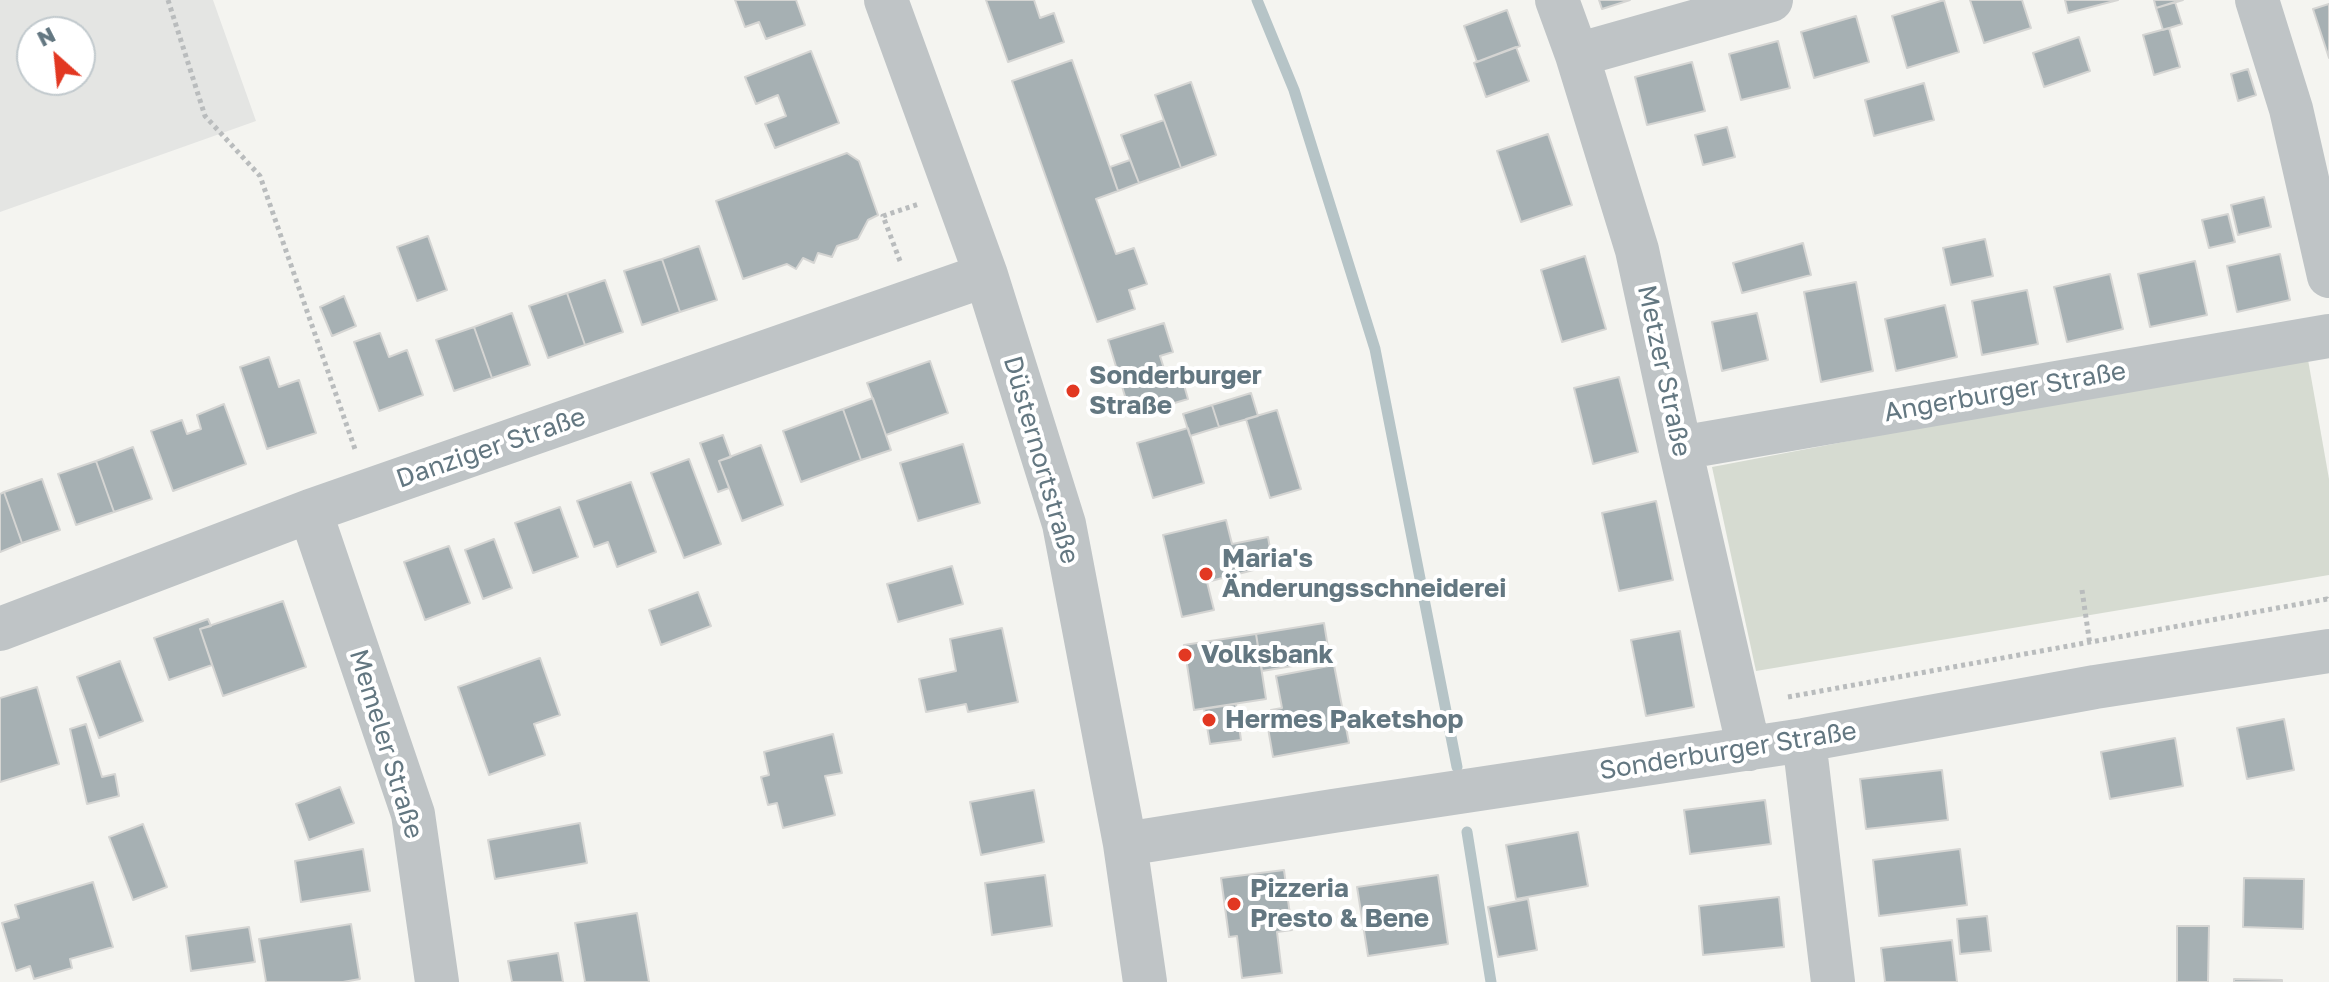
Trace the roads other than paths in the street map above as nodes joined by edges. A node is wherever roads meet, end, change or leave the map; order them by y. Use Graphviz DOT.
graph roads {
  1 [pos="886,0"];
  2 [pos="1557,0"];
  3 [pos="1771,0"];
  4 [pos="2257,0"];
  5 [pos="1577,55"];
  6 [pos="986,275"];
  7 [pos="2329,276"];
  8 [pos="2329,336"];
  9 [pos="1680,448"];
  10 [pos="310,511"];
  11 [pos="0,629"];
  12 [pos="2329,651"];
  13 [pos="1804,740"];
  14 [pos="1749,749"];
  15 [pos="1125,844"];
  16 [pos="437,982"];
  17 [pos="1145,982"];
  18 [pos="1833,982"];
  1 -- 6 [label="street, Düsternortstraße"];
  2 -- 5 [label="street, Metzer Straße"];
  3 -- 5 [label="street"];
  4 -- 7 [label="street"];
  5 -- 9 [label="street, Metzer Straße"];
  6 -- 10 [label="street, Danziger Straße"];
  6 -- 15 [label="street, Düsternortstraße"];
  8 -- 9 [label="street, Angerburger Straße"];
  9 -- 14 [label="street, Metzer Straße"];
  10 -- 11 [label="street, Danziger Straße"];
  10 -- 16 [label="street, Memeler Straße"];
  12 -- 13 [label="street, Sonderburger Straße"];
  13 -- 14 [label="street, Sonderburger Straße"];
  13 -- 18 [label="street"];
  14 -- 15 [label="street, Sonderburger Straße"];
  15 -- 17 [label="street, Düsternortstraße"];
}
